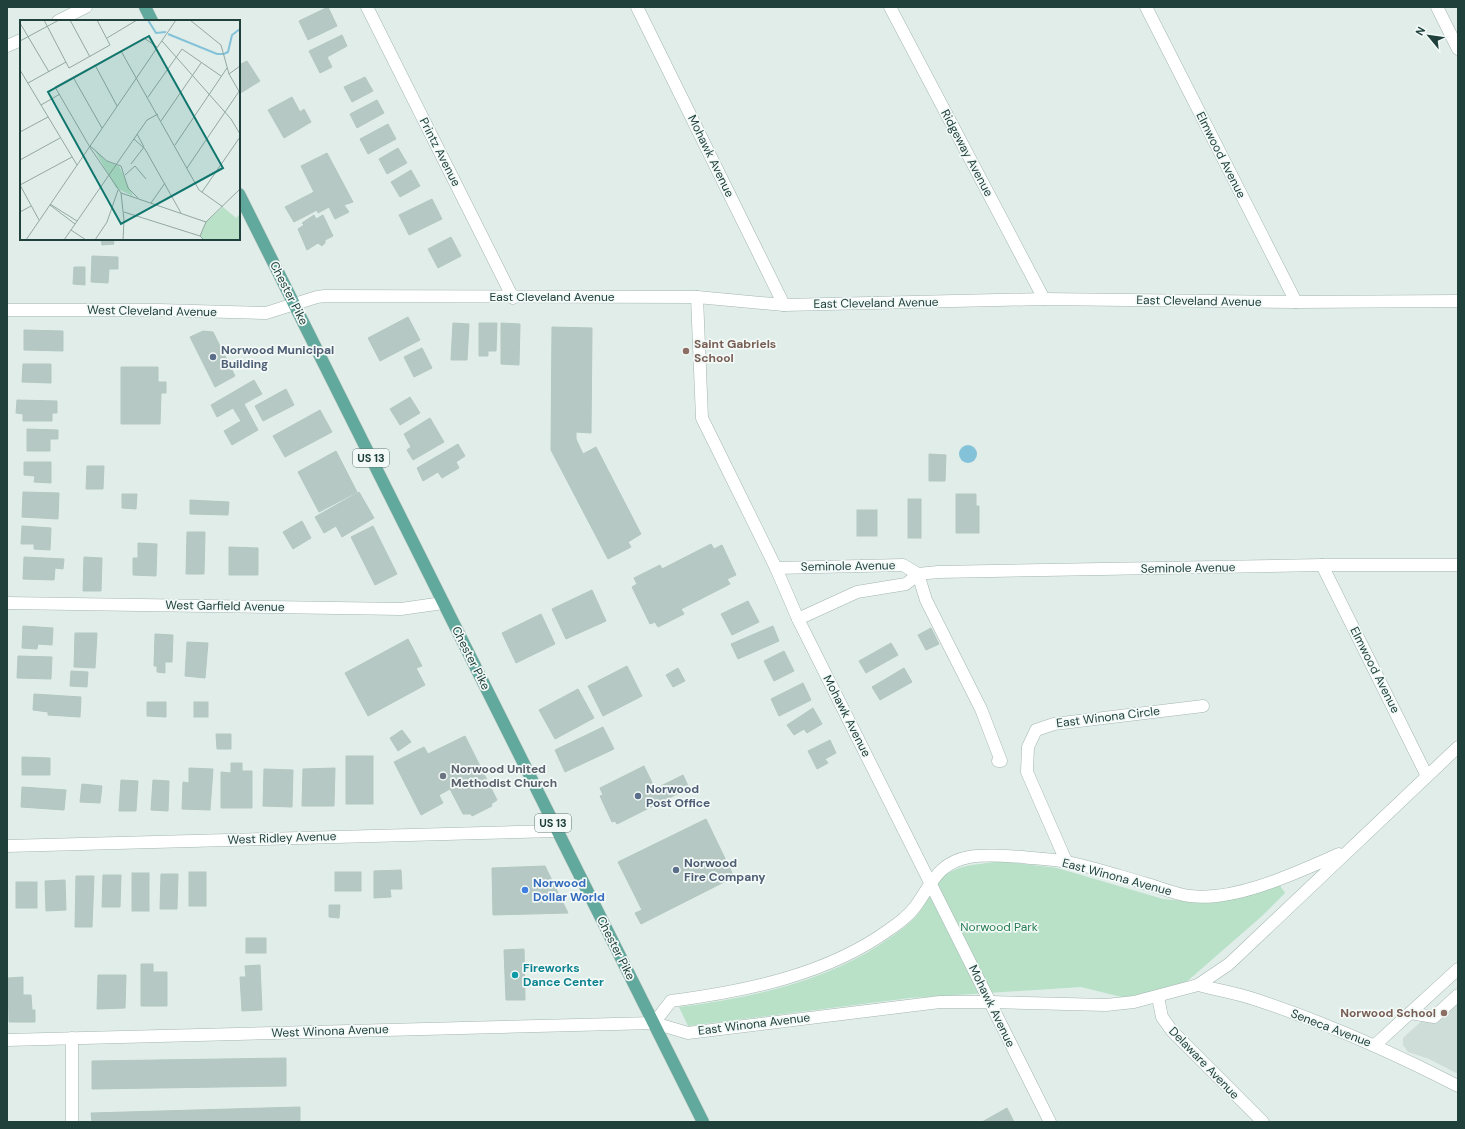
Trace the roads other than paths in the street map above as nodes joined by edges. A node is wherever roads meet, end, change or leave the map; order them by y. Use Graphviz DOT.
graph roads {
  1 [pos="86,7"];
  2 [pos="145,7"];
  3 [pos="367,7"];
  4 [pos="637,7"];
  5 [pos="890,7"];
  6 [pos="1146,7"];
  7 [pos="1437,7"];
  8 [pos="60,20"];
  9 [pos="152,20"];
  10 [pos="20,40"];
  11 [pos="7,46"];
  12 [pos="1458,49"];
  13 [pos="240,196"];
  14 [pos="697,297"];
  15 [pos="513,298"];
  16 [pos="1044,299"];
  17 [pos="1458,301"];
  18 [pos="1296,302"];
  19 [pos="295,305"];
  20 [pos="784,305"];
  21 [pos="7,310"];
  22 [pos="1322,565"];
  23 [pos="1458,565"];
  24 [pos="776,568"];
  25 [pos="918,574"];
  26 [pos="7,603"];
  27 [pos="443,603"];
  28 [pos="798,619"];
  29 [pos="1203,706"];
  30 [pos="1458,746"];
  31 [pos="998,761"];
  32 [pos="1427,776"];
  33 [pos="557,831"];
  34 [pos="7,846"];
  35 [pos="1348,850"];
  36 [pos="1066,862"];
  37 [pos="930,882"];
  38 [pos="1458,969"];
  39 [pos="1198,985"];
  40 [pos="1458,995"];
  41 [pos="1158,996"];
  42 [pos="990,1002"];
  43 [pos="1410,1013"];
  44 [pos="654,1023"];
  45 [pos="72,1038"];
  46 [pos="7,1040"];
  47 [pos="1375,1045"];
  48 [pos="1458,1086"];
  49 [pos="72,1122"];
  50 [pos="703,1122"];
  51 [pos="1050,1122"];
  52 [pos="1263,1122"];
  1 -- 8 [label="street"];
  2 -- 9 [label="main road"];
  3 -- 15 [label="street, Printz Avenue"];
  4 -- 20 [label="street, Mohawk Avenue"];
  5 -- 16 [label="street, Ridgeway Avenue"];
  6 -- 18 [label="street, Elmwood Avenue"];
  7 -- 12 [label="street"];
  10 -- 11 [label="street"];
  13 -- 19 [label="main road, Chester Pike / US 13"];
  14 -- 15 [label="street, East Cleveland Avenue"];
  14 -- 20 [label="street, East Cleveland Avenue"];
  14 -- 24 [label="street, Mohawk Avenue"];
  15 -- 19 [label="street, East Cleveland Avenue"];
  16 -- 18 [label="street, East Cleveland Avenue"];
  16 -- 20 [label="street, East Cleveland Avenue"];
  17 -- 18 [label="street, East Cleveland Avenue"];
  19 -- 21 [label="street, West Cleveland Avenue"];
  19 -- 27 [label="main road, Chester Pike / US 13"];
  22 -- 23 [label="street, Seminole Avenue"];
  22 -- 25 [label="street, Seminole Avenue"];
  22 -- 32 [label="street, Elmwood Avenue"];
  24 -- 25 [label="street, Seminole Avenue"];
  24 -- 28 [label="street, Mohawk Avenue"];
  25 -- 28 [label="street, Seminole Avenue"];
  25 -- 31 [label="street"];
  26 -- 27 [label="street, West Garfield Avenue"];
  27 -- 33 [label="main road, Chester Pike / US 13"];
  28 -- 37 [label="street, Mohawk Avenue"];
  29 -- 36 [label="street, East Winona Circle"];
  30 -- 32 [label="street, East Winona Avenue"];
  32 -- 35 [label="street, East Winona Avenue"];
  33 -- 34 [label="street, West Ridley Avenue"];
  33 -- 44 [label="main road, Chester Pike / US 13"];
  35 -- 36 [label="street, East Winona Avenue"];
  35 -- 39 [label="street, East Winona Avenue"];
  36 -- 37 [label="street, East Winona Avenue"];
  37 -- 42 [label="street, Mohawk Avenue"];
  37 -- 44 [label="street, East Winona Avenue"];
  38 -- 43 [label="street"];
  39 -- 41 [label="street, East Winona Avenue"];
  39 -- 47 [label="street, Seneca Avenue"];
  40 -- 43 [label="street"];
  41 -- 42 [label="street, East Winona Avenue"];
  41 -- 52 [label="street, Delaware Avenue"];
  42 -- 44 [label="street, East Winona Avenue"];
  42 -- 51 [label="street, Mohawk Avenue"];
  43 -- 47 [label="street"];
  44 -- 45 [label="street, West Winona Avenue"];
  44 -- 50 [label="main road, Chester Pike / US 13"];
  45 -- 46 [label="street, West Winona Avenue"];
  45 -- 49 [label="street"];
  47 -- 48 [label="street, Seneca Avenue"];
}
